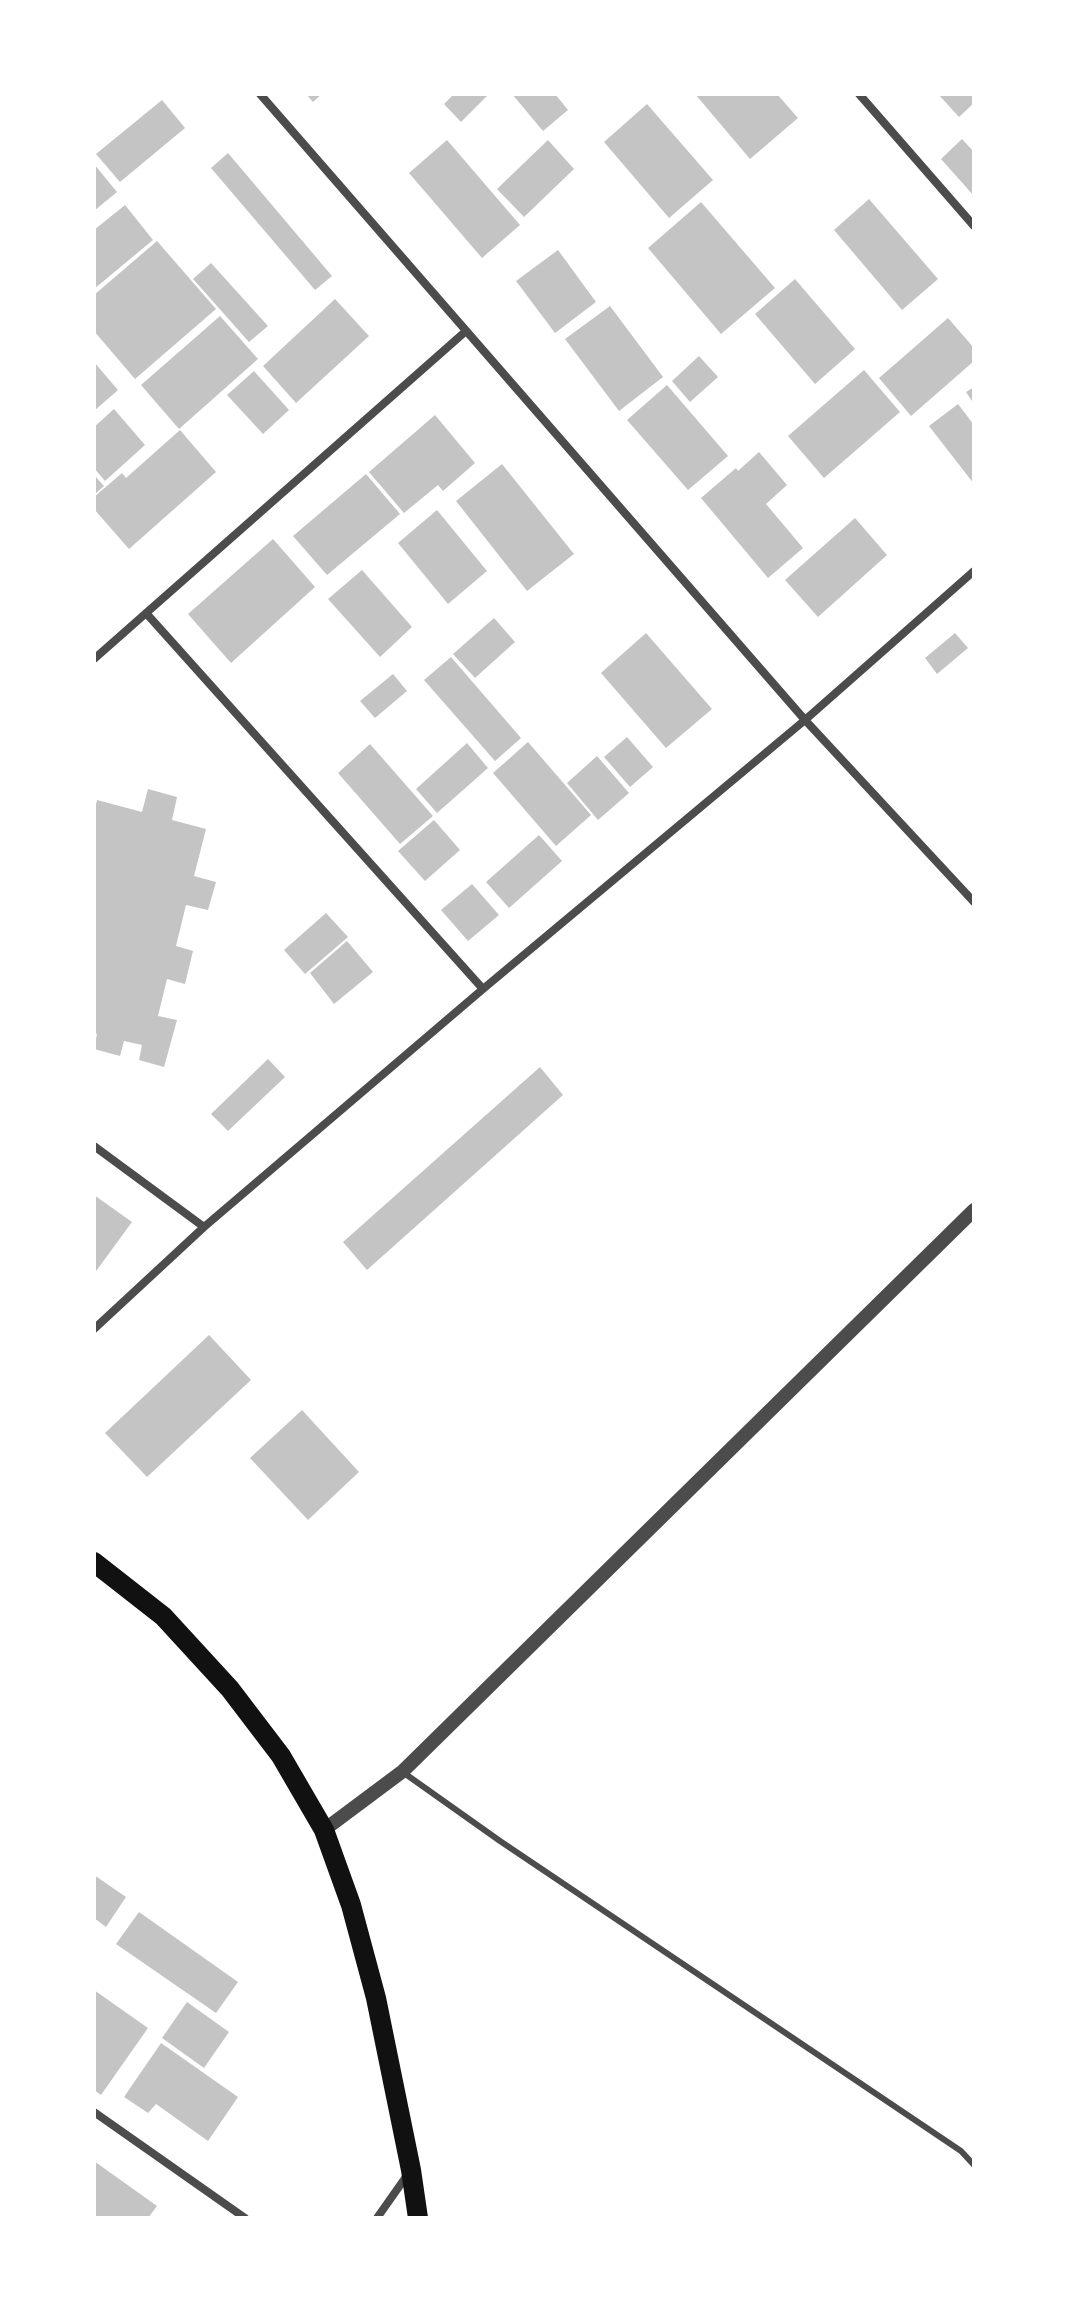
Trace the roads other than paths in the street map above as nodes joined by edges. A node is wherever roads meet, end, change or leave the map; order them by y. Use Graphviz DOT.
graph roads {
  1 [pos="260,94"];
  2 [pos="859,94"];
  3 [pos="974,226"];
  4 [pos="466,331"];
  5 [pos="974,571"];
  6 [pos="146,613"];
  7 [pos="94,659"];
  8 [pos="805,720"];
  9 [pos="974,902"];
  10 [pos="483,989"];
  11 [pos="94,1146"];
  12 [pos="974,1210"];
  13 [pos="204,1227"];
  14 [pos="94,1329"];
  15 [pos="94,1562"];
  16 [pos="403,1771"];
  17 [pos="324,1830"];
  18 [pos="94,2112"];
  19 [pos="974,2165"];
  20 [pos="411,2170"];
  21 [pos="245,2218"];
  22 [pos="377,2218"];
  23 [pos="418,2218"];
  1 -- 4 [label="street"];
  2 -- 3 [label="street"];
  4 -- 6 [label="street"];
  4 -- 8 [label="street"];
  5 -- 8 [label="street"];
  6 -- 7 [label="street"];
  6 -- 10 [label="street"];
  8 -- 9 [label="street"];
  8 -- 10 [label="street"];
  10 -- 13 [label="street"];
  11 -- 13 [label="street"];
  12 -- 16 [label="street"];
  13 -- 14 [label="street"];
  15 -- 17 [label="main road"];
  16 -- 17 [label="street"];
  16 -- 19 [label="lane"];
  17 -- 20 [label="main road"];
  18 -- 21 [label="street"];
  20 -- 22 [label="street"];
  20 -- 23 [label="main road"];
}
